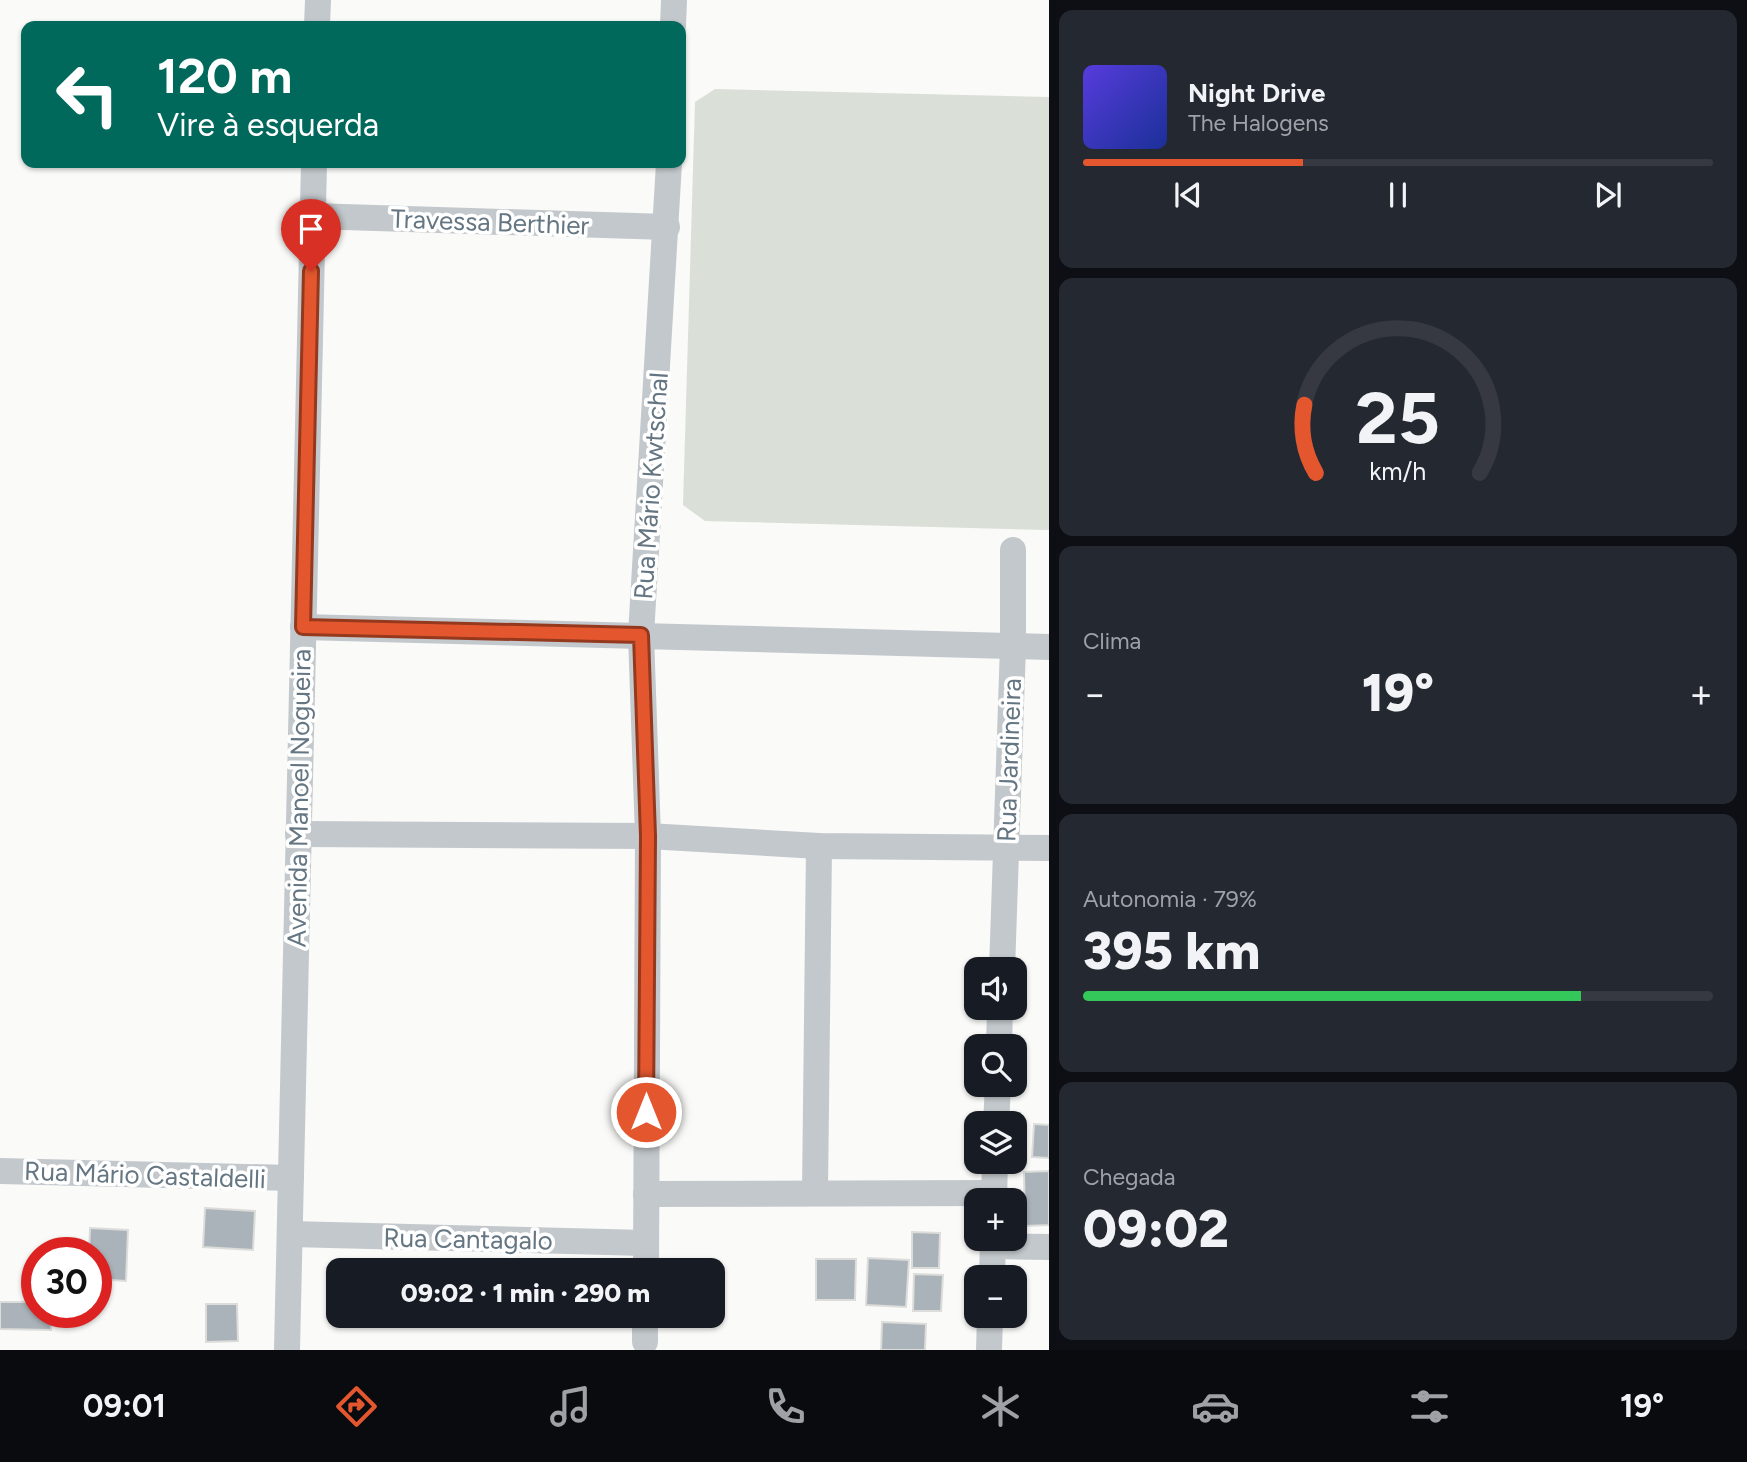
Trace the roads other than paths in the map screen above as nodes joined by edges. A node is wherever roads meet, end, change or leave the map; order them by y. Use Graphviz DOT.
graph roads {
  1 [pos="317,0"];
  2 [pos="674,0"];
  3 [pos="317,21"];
  4 [pos="673,21"];
  5 [pos="314,168"];
  6 [pos="669,168"];
  7 [pos="313,216"];
  8 [pos="667,227"];
  9 [pos="1013,550"];
  10 [pos="303,627"];
  11 [pos="641,635"];
  12 [pos="1013,646"];
  13 [pos="1049,647"];
  14 [pos="299,834"];
  15 [pos="648,836"];
  16 [pos="819,846"];
  17 [pos="1006,846"];
  18 [pos="1049,848"];
  19 [pos="1002,957"];
  20 [pos="0,1171"];
  21 [pos="291,1178"];
  22 [pos="815,1192"];
  23 [pos="646,1194"];
  24 [pos="964,1196"];
  25 [pos="289,1234"];
  26 [pos="646,1243"];
  27 [pos="1027,1245"];
  28 [pos="1049,1247"];
  29 [pos="646,1258"];
  30 [pos="990,1328"];
  31 [pos="287,1350"];
  32 [pos="989,1350"];
  1 -- 3 [label="street"];
  2 -- 4 [label="street"];
  5 -- 7 [label="street, Avenida Manoel Nogueira"];
  6 -- 8 [label="street, Rua Mário Kwtschal"];
  7 -- 8 [label="street, Travessa Berthier"];
  7 -- 10 [label="street, Avenida Manoel Nogueira"];
  8 -- 11 [label="street, Rua Mário Kwtschal"];
  9 -- 12 [label="street, Rua Jardineira"];
  10 -- 11 [label="street"];
  10 -- 14 [label="street, Avenida Manoel Nogueira"];
  11 -- 12 [label="street"];
  11 -- 15 [label="street, Rua Mário Kwtschal"];
  12 -- 13 [label="street"];
  12 -- 17 [label="street, Rua Jardineira"];
  14 -- 15 [label="street"];
  14 -- 21 [label="street, Avenida Manoel Nogueira"];
  15 -- 16 [label="street"];
  15 -- 23 [label="street, Rua Mário Kwtschal"];
  16 -- 17 [label="street"];
  16 -- 22 [label="street"];
  17 -- 18 [label="street"];
  17 -- 19 [label="street, Rua Jardineira"];
  20 -- 21 [label="street, Rua Mário Castaldelli"];
  21 -- 25 [label="street, Avenida Manoel Nogueira"];
  22 -- 23 [label="street"];
  22 -- 24 [label="street"];
  23 -- 26 [label="street, Rua Mário Kwtschal"];
  25 -- 26 [label="street, Rua Cantagalo"];
  25 -- 31 [label="street, Avenida Manoel Nogueira"];
  26 -- 29 [label="street, Rua Mário Kwtschal"];
  27 -- 28 [label="street"];
  30 -- 32 [label="street"];
}
